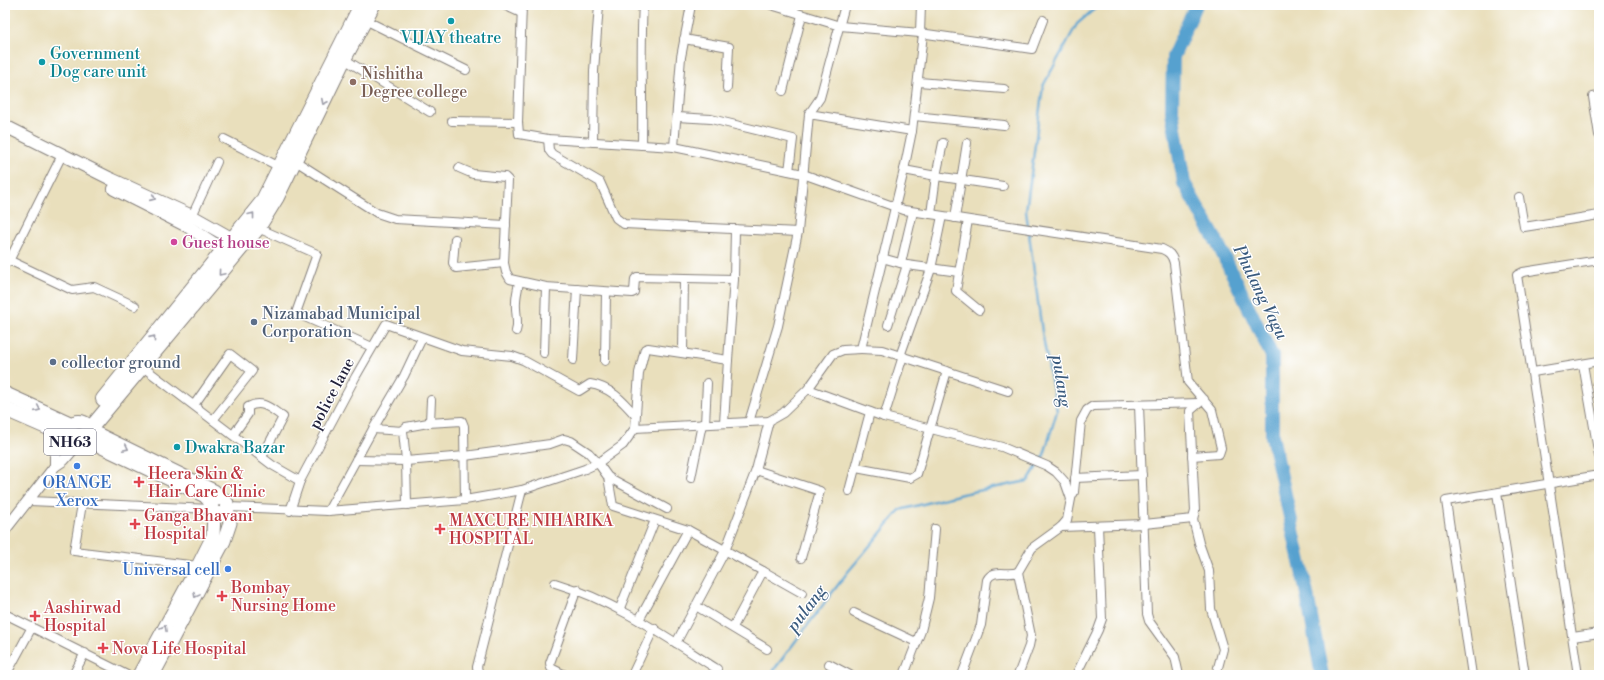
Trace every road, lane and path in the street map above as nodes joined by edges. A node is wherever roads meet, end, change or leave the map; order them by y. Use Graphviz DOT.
graph roads {
  1 [pos="361,5"];
  2 [pos="373,5"];
  3 [pos="504,5"];
  4 [pos="599,5"];
  5 [pos="643,5"];
  6 [pos="691,5"];
  7 [pos="771,5"];
  8 [pos="845,5"];
  9 [pos="921,5"];
  10 [pos="522,9"];
  11 [pos="802,15"];
  12 [pos="365,20"];
  13 [pos="1043,20"];
  14 [pos="840,26"];
  15 [pos="922,34"];
  16 [pos="684,39"];
  17 [pos="344,59"];
  18 [pos="466,70"];
  19 [pos="919,82"];
  20 [pos="727,88"];
  21 [pos="1004,89"];
  22 [pos="784,91"];
  23 [pos="1599,96"];
  24 [pos="430,112"];
  25 [pos="809,114"];
  26 [pos="914,116"];
  27 [pos="677,117"];
  28 [pos="452,121"];
  29 [pos="518,122"];
  30 [pos="1004,125"];
  31 [pos="5,126"];
  32 [pos="912,131"];
  33 [pos="5,134"];
  34 [pos="1599,135"];
  35 [pos="224,139"];
  36 [pos="548,139"];
  37 [pos="593,142"];
  38 [pos="943,143"];
  39 [pos="967,143"];
  40 [pos="642,146"];
  41 [pos="674,147"];
  42 [pos="60,158"];
  43 [pos="294,160"];
  44 [pos="217,162"];
  45 [pos="280,167"];
  46 [pos="459,168"];
  47 [pos="904,170"];
  48 [pos="789,171"];
  49 [pos="803,174"];
  50 [pos="936,176"];
  51 [pos="962,180"];
  52 [pos="1003,186"];
  53 [pos="1520,197"];
  54 [pos="894,207"];
  55 [pos="913,212"];
  56 [pos="930,214"];
  57 [pos="1599,215"];
  58 [pos="192,216"];
  59 [pos="942,216"];
  60 [pos="955,218"];
  61 [pos="968,220"];
  62 [pos="506,225"];
  63 [pos="258,228"];
  64 [pos="735,229"];
  65 [pos="798,232"];
  66 [pos="455,239"];
  67 [pos="238,242"];
  68 [pos="229,254"];
  69 [pos="882,258"];
  70 [pos="1599,260"];
  71 [pos="7,262"];
  72 [pos="504,263"];
  73 [pos="904,264"];
  74 [pos="931,269"];
  75 [pos="959,272"];
  76 [pos="684,278"];
  77 [pos="734,279"];
  78 [pos="519,282"];
  79 [pos="546,287"];
  80 [pos="577,289"];
  81 [pos="606,292"];
  82 [pos="135,306"];
  83 [pos="979,310"];
  84 [pos="888,325"];
  85 [pos="516,331"];
  86 [pos="422,338"];
  87 [pos="372,347"];
  88 [pos="861,349"];
  89 [pos="544,353"];
  90 [pos="683,353"];
  91 [pos="901,356"];
  92 [pos="573,360"];
  93 [pos="728,360"];
  94 [pos="605,361"];
  95 [pos="1599,361"];
  96 [pos="1583,364"];
  97 [pos="144,367"];
  98 [pos="947,371"];
  99 [pos="1533,372"];
  100 [pos="707,383"];
  101 [pos="808,389"];
  102 [pos="1008,391"];
  103 [pos="5,394"];
  104 [pos="431,400"];
  105 [pos="1201,401"];
  106 [pos="194,405"];
  107 [pos="1139,405"];
  108 [pos="5,410"];
  109 [pos="870,412"];
  110 [pos="635,415"];
  111 [pos="884,417"];
  112 [pos="213,420"];
  113 [pos="769,421"];
  114 [pos="749,422"];
  115 [pos="428,423"];
  116 [pos="724,423"];
  117 [pos="704,424"];
  118 [pos="635,428"];
  119 [pos="930,428"];
  120 [pos="373,429"];
  121 [pos="402,430"];
  122 [pos="80,433"];
  123 [pos="233,435"];
  124 [pos="464,456"];
  125 [pos="1192,456"];
  126 [pos="1599,456"];
  127 [pos="262,457"];
  128 [pos="356,460"];
  129 [pos="406,461"];
  130 [pos="598,463"];
  131 [pos="856,468"];
  132 [pos="756,470"];
  133 [pos="1142,475"];
  134 [pos="1599,475"];
  135 [pos="608,477"];
  136 [pos="690,478"];
  137 [pos="1075,478"];
  138 [pos="300,481"];
  139 [pos="1548,482"];
  140 [pos="522,490"];
  141 [pos="849,491"];
  142 [pos="1497,493"];
  143 [pos="1071,499"];
  144 [pos="465,500"];
  145 [pos="30,501"];
  146 [pos="82,504"];
  147 [pos="407,505"];
  148 [pos="219,507"];
  149 [pos="667,509"];
  150 [pos="290,511"];
  151 [pos="328,511"];
  152 [pos="1193,519"];
  153 [pos="655,520"];
  154 [pos="1144,524"];
  155 [pos="1098,526"];
  156 [pos="1061,527"];
  157 [pos="935,529"];
  158 [pos="5,530"];
  159 [pos="688,530"];
  160 [pos="725,551"];
  161 [pos="801,558"];
  162 [pos="198,566"];
  163 [pos="763,571"];
  164 [pos="1018,572"];
  165 [pos="555,583"];
  166 [pos="577,589"];
  167 [pos="802,593"];
  168 [pos="696,606"];
  169 [pos="620,608"];
  170 [pos="854,613"];
  171 [pos="5,614"];
  172 [pos="639,620"];
  173 [pos="32,627"];
  174 [pos="733,627"];
  175 [pos="654,628"];
  176 [pos="1599,634"];
  177 [pos="1573,637"];
  178 [pos="916,642"];
  179 [pos="676,643"];
  180 [pos="767,649"];
  181 [pos="85,653"];
  182 [pos="828,664"];
  183 [pos="717,669"];
  184 [pos="6,675"];
  185 [pos="73,675"];
  186 [pos="127,675"];
  187 [pos="139,675"];
  188 [pos="153,675"];
  189 [pos="478,675"];
  190 [pos="565,675"];
  191 [pos="632,675"];
  192 [pos="850,675"];
  193 [pos="904,675"];
  194 [pos="962,675"];
  195 [pos="1018,675"];
  196 [pos="1076,675"];
  197 [pos="1179,675"];
  198 [pos="1216,675"];
  199 [pos="1472,675"];
  200 [pos="1525,675"];
  201 [pos="1578,675"];
  1 -- 45 [label="highway, NH63"];
  2 -- 12 [label="highway, NH63"];
  3 -- 10 [label="street"];
  4 -- 37 [label="street"];
  5 -- 40 [label="street"];
  6 -- 16 [label="street"];
  7 -- 11 [label="street"];
  8 -- 14 [label="street"];
  9 -- 15 [label="street"];
  10 -- 29 [label="street"];
  11 -- 14 [label="street"];
  11 -- 22 [label="street"];
  12 -- 17 [label="highway, NH63"];
  12 -- 18 [label="street"];
  13 -- 15 [label="street"];
  14 -- 15 [label="street"];
  14 -- 25 [label="street"];
  15 -- 19 [label="street"];
  16 -- 20 [label="street"];
  16 -- 27 [label="street"];
  17 -- 24 [label="street"];
  17 -- 43 [label="highway, NH63, one-way"];
  19 -- 21 [label="street"];
  19 -- 26 [label="street"];
  23 -- 34 [label="street"];
  25 -- 32 [label="street"];
  25 -- 49 [label="street"];
  26 -- 30 [label="street"];
  26 -- 32 [label="street"];
  27 -- 41 [label="street"];
  27 -- 48 [label="street"];
  28 -- 29 [label="street"];
  29 -- 36 [label="street"];
  31 -- 42 [label="main road"];
  32 -- 47 [label="street"];
  33 -- 42 [label="main road"];
  35 -- 45 [label="street"];
  36 -- 37 [label="street"];
  36 -- 64 [label="street"];
  37 -- 40 [label="street"];
  38 -- 50 [label="street"];
  39 -- 51 [label="street"];
  40 -- 41 [label="street"];
  41 -- 48 [label="street"];
  42 -- 58 [label="main road, one-way"];
  42 -- 68 [label="main road"];
  42 -- 71 [label="street"];
  43 -- 62 [label="street"];
  43 -- 63 [label="highway, NH63"];
  44 -- 58 [label="street"];
  67 -- 45 [label="highway, NH63, one-way"];
  46 -- 62 [label="street"];
  47 -- 50 [label="street"];
  47 -- 54 [label="street"];
  48 -- 49 [label="street"];
  49 -- 54 [label="street"];
  49 -- 65 [label="street"];
  50 -- 51 [label="street"];
  50 -- 56 [label="street"];
  51 -- 52 [label="street"];
  51 -- 60 [label="street"];
  53 -- 57 [label="street"];
  54 -- 55 [label="street"];
  54 -- 69 [label="street"];
  55 -- 56 [label="street"];
  55 -- 73 [label="street"];
  56 -- 59 [label="street"];
  58 -- 67 [label="main road"];
  59 -- 60 [label="street"];
  59 -- 74 [label="street"];
  60 -- 61 [label="street"];
  61 -- 75 [label="street"];
  61 -- 105 [label="street"];
  62 -- 72 [label="street"];
  63 -- 67 [label="highway, NH63"];
  63 -- 87 [label="street"];
  64 -- 65 [label="street"];
  64 -- 77 [label="street"];
  65 -- 114 [label="street"];
  66 -- 72 [label="street"];
  67 -- 68 [label="highway, NH63"];
  68 -- 97 [label="highway, NH63, one-way"];
  122 -- 68 [label="highway, NH63, one-way"];
  69 -- 73 [label="street"];
  69 -- 88 [label="street"];
  70 -- 99 [label="street"];
  71 -- 82 [label="street"];
  72 -- 78 [label="street"];
  73 -- 74 [label="street"];
  73 -- 84 [label="street"];
  74 -- 75 [label="street"];
  74 -- 91 [label="street"];
  75 -- 83 [label="street"];
  76 -- 77 [label="street"];
  76 -- 81 [label="street"];
  76 -- 90 [label="street"];
  77 -- 93 [label="street"];
  78 -- 79 [label="street"];
  78 -- 85 [label="street"];
  79 -- 80 [label="street"];
  79 -- 89 [label="street"];
  80 -- 81 [label="street"];
  80 -- 92 [label="street"];
  81 -- 94 [label="street"];
  86 -- 87 [label="street, police lane"];
  86 -- 110 [label="street, police lane"];
  86 -- 120 [label="street"];
  87 -- 138 [label="street, police lane"];
  88 -- 91 [label="street"];
  88 -- 101 [label="street"];
  90 -- 93 [label="street"];
  90 -- 110 [label="street"];
  91 -- 98 [label="street"];
  91 -- 111 [label="street"];
  93 -- 116 [label="street"];
  95 -- 96 [label="street"];
  96 -- 99 [label="street"];
  96 -- 126 [label="street"];
  97 -- 106 [label="street"];
  97 -- 122 [label="highway, NH63"];
  98 -- 102 [label="street"];
  98 -- 119 [label="street"];
  99 -- 139 [label="street"];
  100 -- 117 [label="street"];
  101 -- 109 [label="street"];
  101 -- 113 [label="street"];
  103 -- 122 [label="highway, NH63, one-way"];
  104 -- 115 [label="street"];
  105 -- 107 [label="street"];
  105 -- 125 [label="street"];
  105 -- 125 [label="street"];
  106 -- 112 [label="street"];
  106 -- 112 [label="street"];
  107 -- 133 [label="street"];
  107 -- 137 [label="street"];
  108 -- 122 [label="highway, NH63"];
  109 -- 111 [label="street"];
  109 -- 131 [label="street"];
  110 -- 118 [label="street"];
  111 -- 119 [label="street"];
  112 -- 123 [label="street"];
  113 -- 114 [label="street"];
  113 -- 132 [label="street"];
  114 -- 116 [label="street"];
  115 -- 121 [label="street"];
  115 -- 124 [label="street"];
  116 -- 117 [label="street"];
  117 -- 118 [label="street"];
  117 -- 136 [label="street"];
  118 -- 130 [label="street"];
  119 -- 131 [label="street"];
  119 -- 143 [label="street"];
  120 -- 121 [label="street"];
  120 -- 128 [label="street"];
  121 -- 129 [label="street"];
  122 -- 145 [label="street"];
  122 -- 148 [label="main road"];
  123 -- 127 [label="street"];
  123 -- 127 [label="street"];
  124 -- 129 [label="street"];
  124 -- 130 [label="street"];
  124 -- 144 [label="street"];
  125 -- 152 [label="street"];
  127 -- 138 [label="street"];
  128 -- 129 [label="street"];
  128 -- 151 [label="street"];
  129 -- 147 [label="street"];
  130 -- 135 [label="street"];
  130 -- 140 [label="street"];
  131 -- 141 [label="street"];
  132 -- 160 [label="street"];
  132 -- 161 [label="street"];
  133 -- 137 [label="street"];
  133 -- 154 [label="street"];
  134 -- 139 [label="street"];
  135 -- 149 [label="street"];
  135 -- 153 [label="street"];
  137 -- 143 [label="street"];
  138 -- 150 [label="street, police lane"];
  139 -- 142 [label="street"];
  139 -- 177 [label="street"];
  140 -- 144 [label="street"];
  140 -- 189 [label="street"];
  142 -- 199 [label="street"];
  142 -- 200 [label="street"];
  143 -- 156 [label="street"];
  144 -- 147 [label="street"];
  145 -- 146 [label="street"];
  145 -- 158 [label="street"];
  146 -- 148 [label="street"];
  146 -- 162 [label="street"];
  147 -- 151 [label="street"];
  148 -- 150 [label="street"];
  148 -- 162 [label="main road"];
  148 -- 188 [label="main road, one-way"];
  150 -- 151 [label="street"];
  152 -- 154 [label="street"];
  152 -- 198 [label="street"];
  153 -- 159 [label="street"];
  153 -- 169 [label="street"];
  154 -- 155 [label="street"];
  154 -- 197 [label="street"];
  155 -- 156 [label="street"];
  155 -- 196 [label="street"];
  156 -- 164 [label="street"];
  157 -- 178 [label="street"];
  159 -- 160 [label="street"];
  159 -- 172 [label="street"];
  160 -- 163 [label="street"];
  160 -- 168 [label="street"];
  187 -- 162 [label="main road, one-way"];
  163 -- 167 [label="street"];
  163 -- 174 [label="street"];
  164 -- 194 [label="street"];
  164 -- 195 [label="street"];
  165 -- 166 [label="street"];
  166 -- 169 [label="street"];
  166 -- 190 [label="street"];
  168 -- 174 [label="street"];
  168 -- 179 [label="street"];
  169 -- 172 [label="street"];
  170 -- 178 [label="street"];
  171 -- 173 [label="street"];
  172 -- 175 [label="street"];
  173 -- 181 [label="street"];
  173 -- 184 [label="street"];
  174 -- 180 [label="street"];
  175 -- 179 [label="street"];
  175 -- 191 [label="street"];
  176 -- 177 [label="street"];
  177 -- 201 [label="street"];
  178 -- 193 [label="street"];
  179 -- 183 [label="street"];
  181 -- 185 [label="street"];
  181 -- 186 [label="street"];
  182 -- 192 [label="street"];
}
